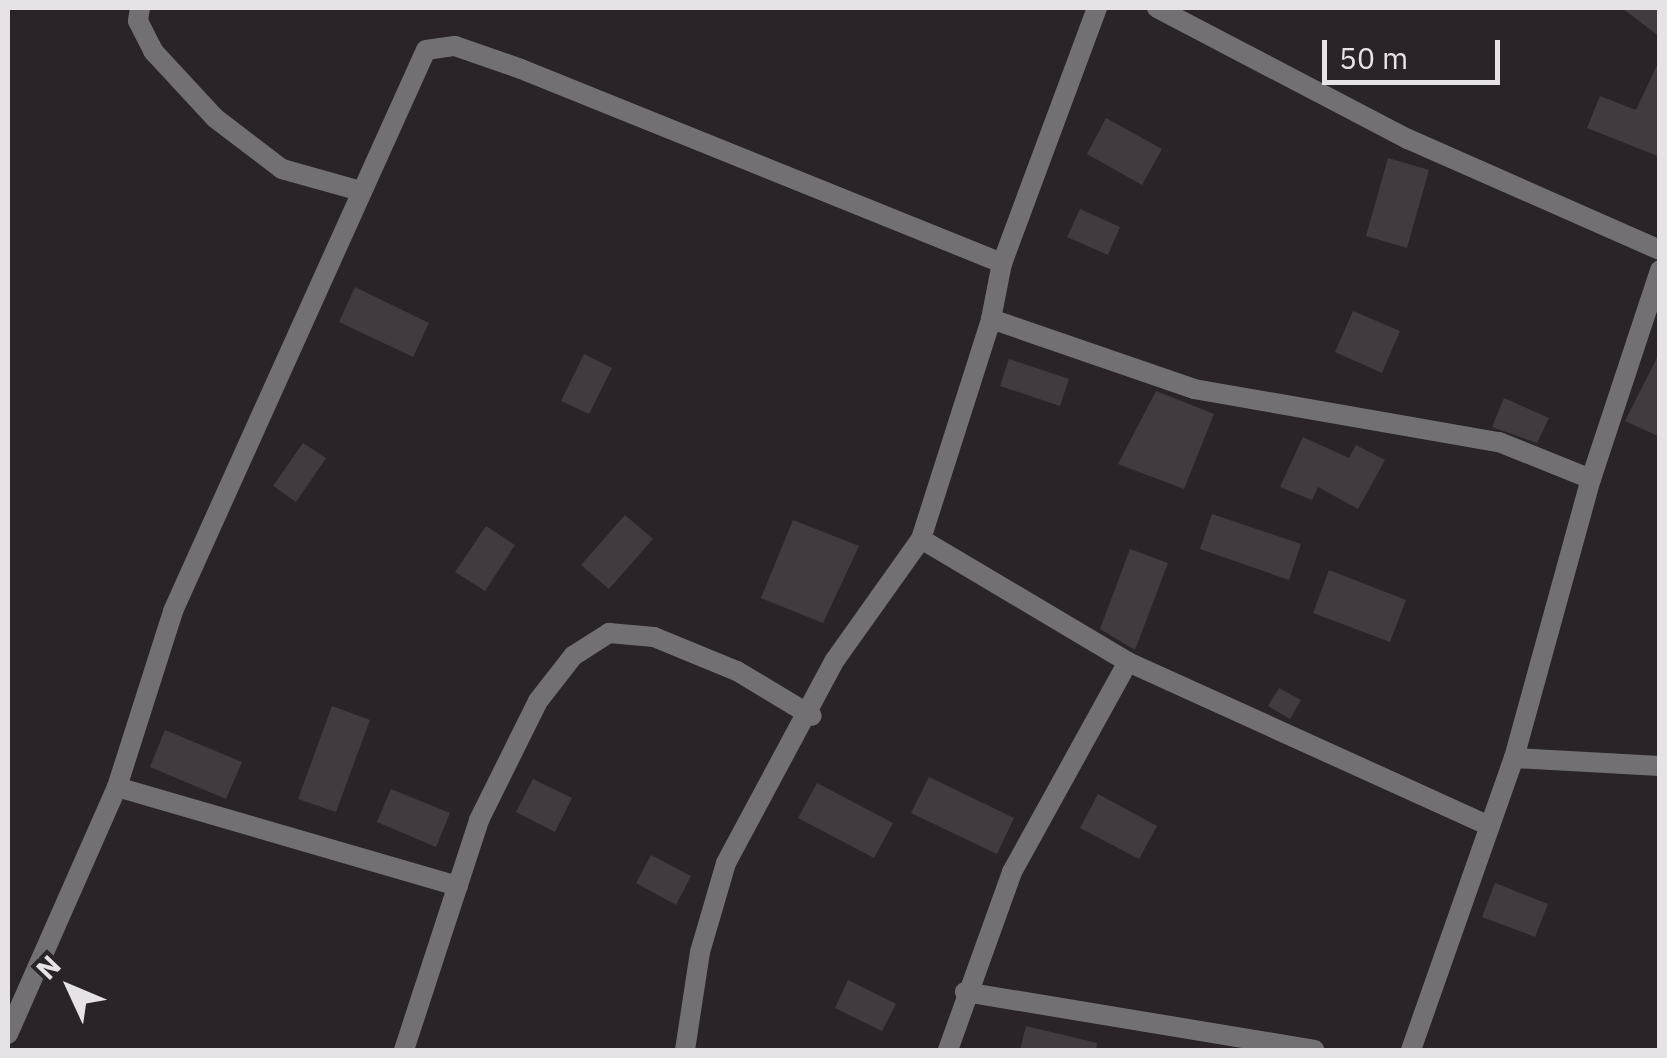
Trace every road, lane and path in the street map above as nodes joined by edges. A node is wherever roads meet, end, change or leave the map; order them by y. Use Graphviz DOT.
graph roads {
  1 [pos="140,8"];
  2 [pos="1097,8"];
  3 [pos="1157,8"];
  4 [pos="361,191"];
  5 [pos="1660,250"];
  6 [pos="1002,263"];
  7 [pos="1660,270"];
  8 [pos="991,318"];
  9 [pos="1591,478"];
  10 [pos="921,539"];
  11 [pos="1128,662"];
  12 [pos="812,716"];
  13 [pos="1514,758"];
  14 [pos="1660,766"];
  15 [pos="117,787"];
  16 [pos="1490,826"];
  17 [pos="458,886"];
  18 [pos="965,992"];
  19 [pos="8,1034"];
  20 [pos="404,1050"];
  21 [pos="685,1050"];
  22 [pos="948,1050"];
  23 [pos="1314,1050"];
  24 [pos="1411,1050"];
  1 -- 4 [label="street"];
  2 -- 6 [label="street"];
  3 -- 5 [label="street"];
  4 -- 6 [label="street"];
  4 -- 15 [label="street"];
  6 -- 8 [label="street"];
  7 -- 9 [label="street"];
  8 -- 9 [label="street"];
  8 -- 10 [label="street"];
  9 -- 13 [label="street"];
  10 -- 11 [label="street"];
  10 -- 12 [label="street"];
  11 -- 16 [label="street"];
  11 -- 18 [label="street"];
  12 -- 17 [label="street"];
  12 -- 21 [label="street"];
  13 -- 14 [label="street"];
  13 -- 16 [label="street"];
  15 -- 17 [label="street"];
  15 -- 19 [label="street"];
  16 -- 24 [label="street"];
  17 -- 20 [label="street"];
  18 -- 22 [label="street"];
  18 -- 23 [label="street"];
}
